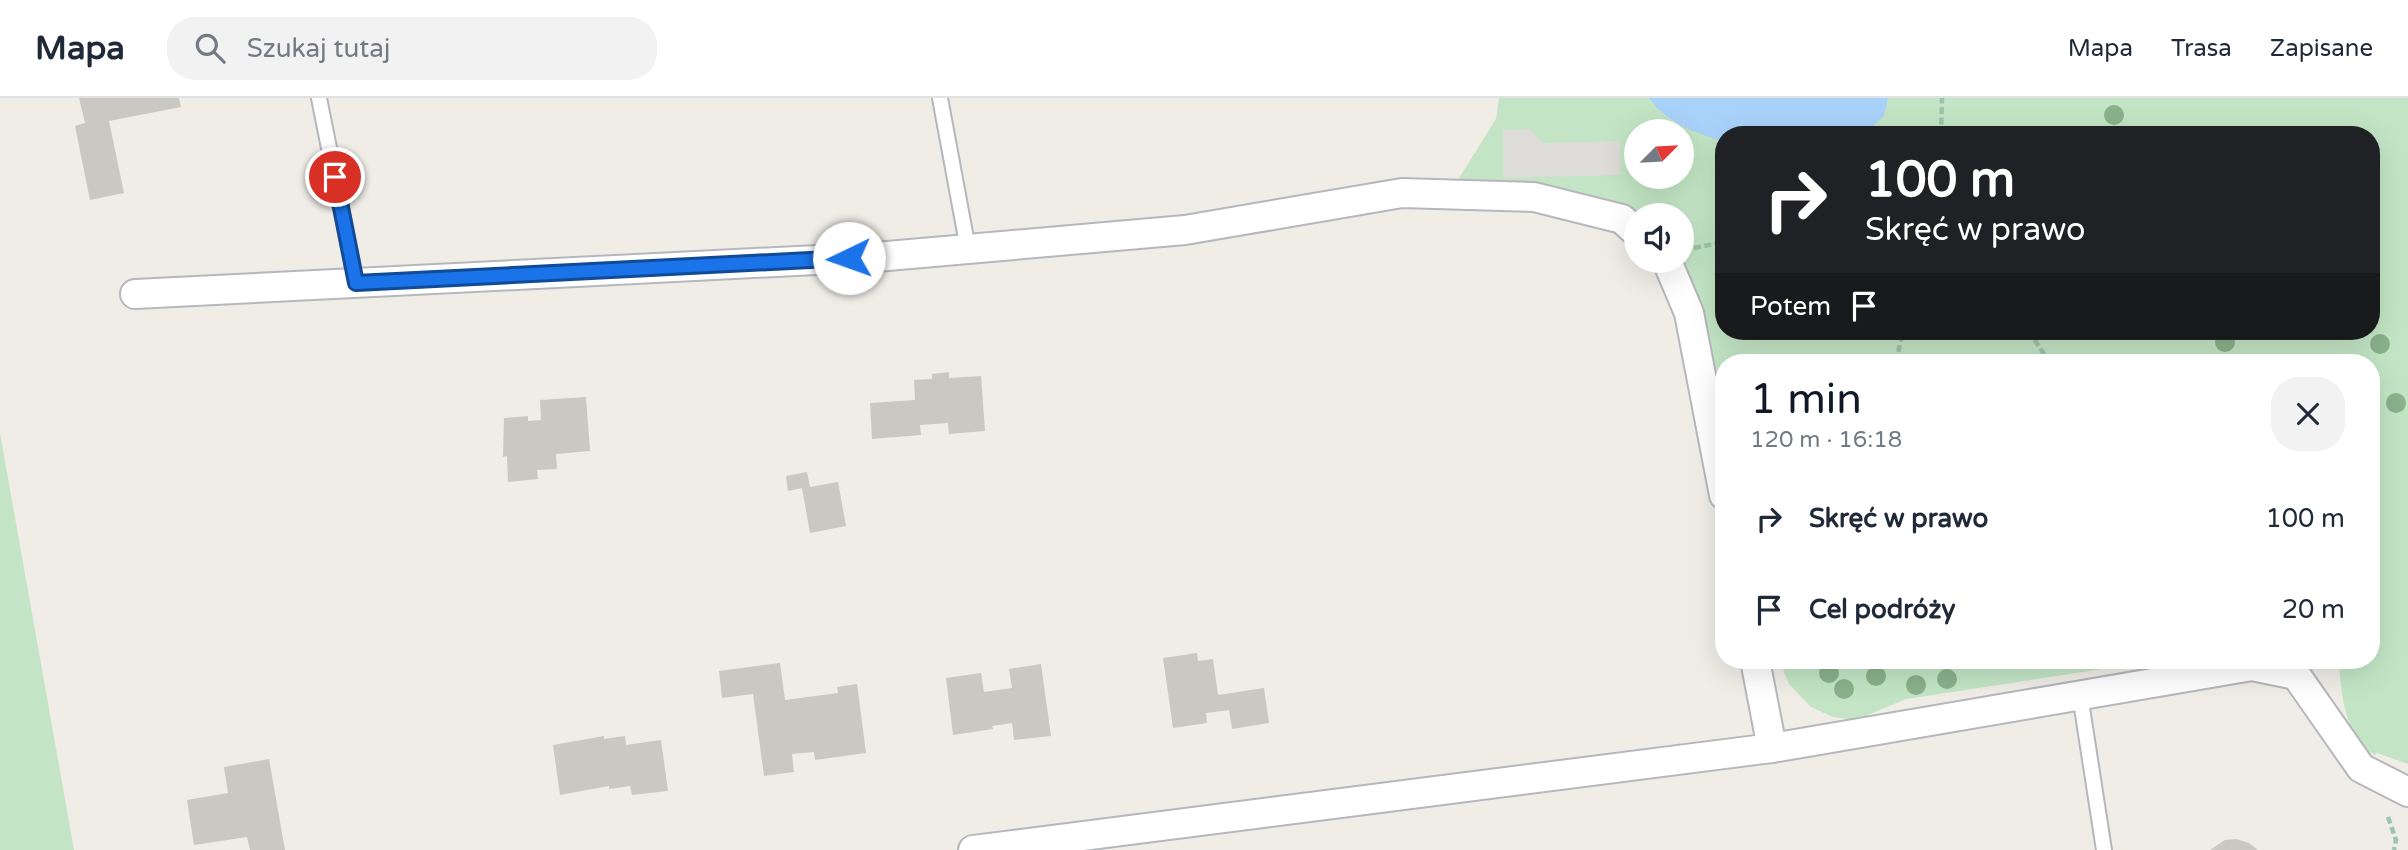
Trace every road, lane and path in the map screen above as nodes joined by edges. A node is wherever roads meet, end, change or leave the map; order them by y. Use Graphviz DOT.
graph roads {
  1 [pos="319,98"];
  2 [pos="940,98"];
  3 [pos="1942,98"];
  4 [pos="1941,126"];
  5 [pos="1624,221"];
  6 [pos="1715,244"];
  7 [pos="1694,248"];
  8 [pos="968,249"];
  9 [pos="1672,273"];
  10 [pos="356,283"];
  11 [pos="135,294"];
  12 [pos="1715,448"];
  13 [pos="1757,669"];
  14 [pos="2234,669"];
  15 [pos="2267,669"];
  16 [pos="2080,695"];
  17 [pos="1772,748"];
  18 [pos="2408,792"];
  19 [pos="973,850"];
  20 [pos="2104,850"];
  1 -- 10 [label="lane"];
  2 -- 8 [label="lane"];
  3 -- 4 [label="path"];
  5 -- 8 [label="street"];
  6 -- 7 [label="path"];
  8 -- 10 [label="street"];
  9 -- 12 [label="street"];
  10 -- 11 [label="street"];
  13 -- 17 [label="street"];
  14 -- 16 [label="street"];
  15 -- 18 [label="street"];
  16 -- 17 [label="street"];
  16 -- 20 [label="lane"];
  17 -- 19 [label="street"];
}
